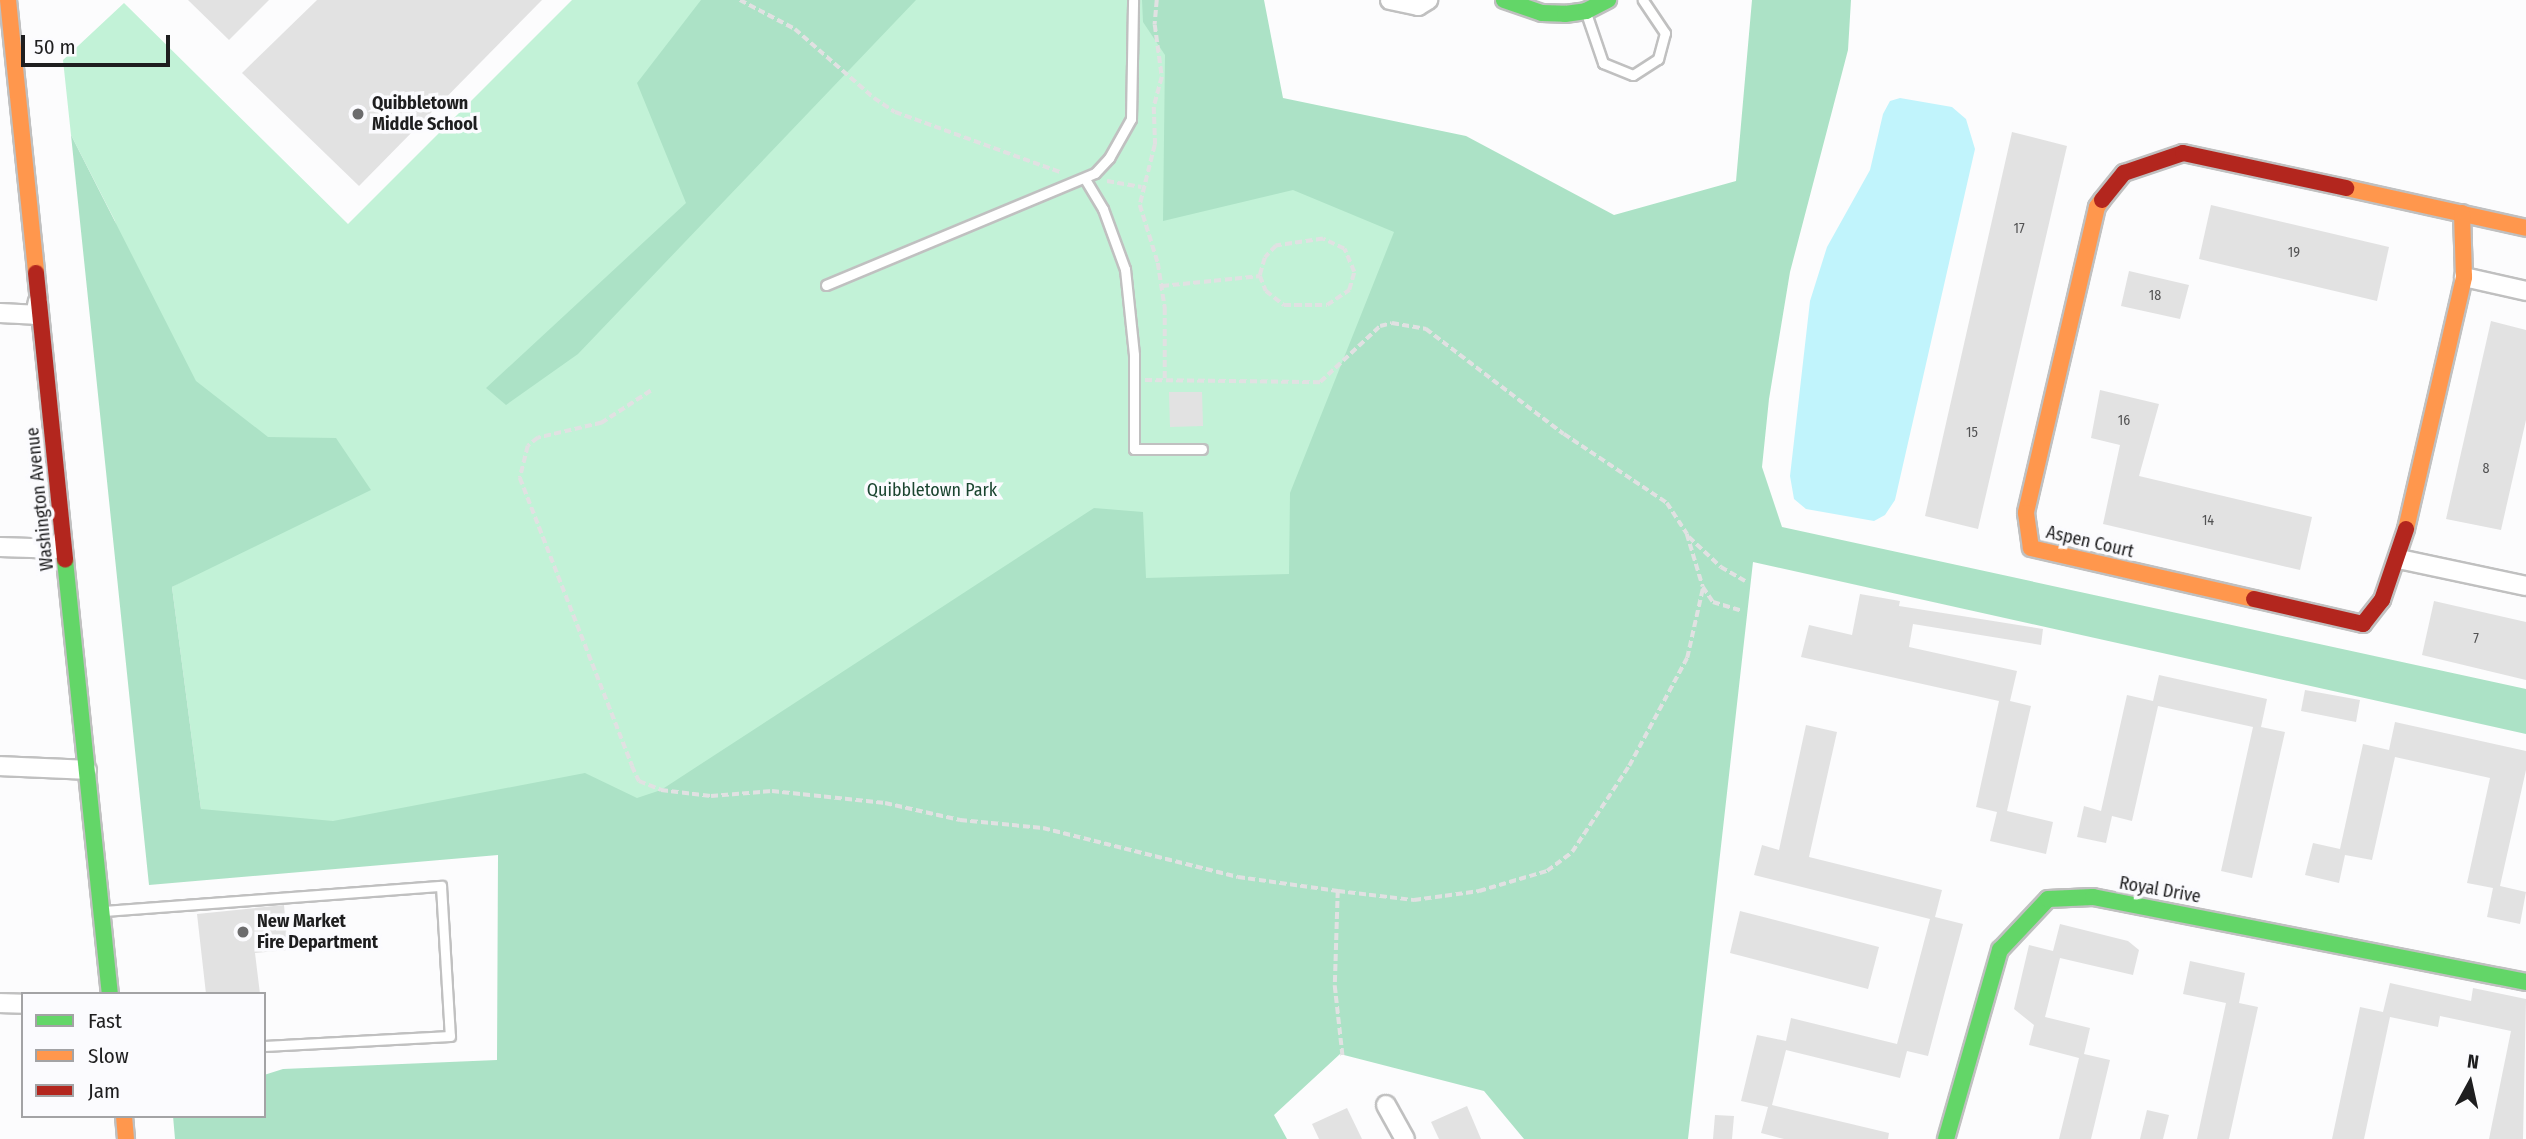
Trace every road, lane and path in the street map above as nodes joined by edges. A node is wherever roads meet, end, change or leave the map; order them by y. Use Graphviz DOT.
graph roads {
  1 [pos="8,0"];
  2 [pos="740,0"];
  3 [pos="1133,0"];
  4 [pos="1157,0"];
  5 [pos="1390,0"];
  6 [pos="1427,0"];
  7 [pos="1504,0"];
  8 [pos="1608,0"];
  9 [pos="1643,0"];
  10 [pos="1586,11"];
  11 [pos="7,65"];
  12 [pos="1064,173"];
  13 [pos="1085,179"];
  14 [pos="1105,180"];
  15 [pos="1141,187"];
  16 [pos="2462,213"];
  17 [pos="2526,228"];
  18 [pos="1260,276"];
  19 [pos="2464,277"];
  20 [pos="826,285"];
  21 [pos="1162,286"];
  22 [pos="2526,291"];
  23 [pos="39,298"];
  24 [pos="0,313"];
  25 [pos="1134,380"];
  26 [pos="1166,381"];
  27 [pos="651,391"];
  28 [pos="1202,449"];
  29 [pos="62,532"];
  30 [pos="1687,534"];
  31 [pos="0,547"];
  32 [pos="2399,559"];
  33 [pos="1745,580"];
  34 [pos="2526,586"];
  35 [pos="1703,587"];
  36 [pos="1742,611"];
  37 [pos="0,766"];
  38 [pos="87,770"];
  39 [pos="1338,891"];
  40 [pos="102,912"];
  41 [pos="2526,982"];
  42 [pos="110,992"];
  43 [pos="0,1003"];
  44 [pos="21,1004"];
  45 [pos="266,1046"];
  46 [pos="1343,1059"];
  47 [pos="1386,1105"];
  48 [pos="124,1118"];
  49 [pos="126,1139"];
  50 [pos="1405,1139"];
  51 [pos="1946,1139"];
  1 -- 11 [label="street, Washington Avenue"];
  2 -- 12 [label="path"];
  3 -- 13 [label="lane"];
  4 -- 15 [label="path"];
  5 -- 6 [label="street"];
  7 -- 10 [label="street"];
  8 -- 10 [label="street"];
  9 -- 10 [label="lane"];
  11 -- 23 [label="street, Washington Avenue"];
  13 -- 20 [label="lane"];
  13 -- 25 [label="lane"];
  14 -- 15 [label="path"];
  15 -- 21 [label="path"];
  16 -- 17 [label="street, Aspen Court"];
  16 -- 19 [label="street, Aspen Court"];
  16 -- 32 [label="street, Aspen Court"];
  18 -- 18 [label="path"];
  18 -- 21 [label="path"];
  19 -- 22 [label="street"];
  19 -- 32 [label="street, Aspen Court"];
  21 -- 26 [label="path"];
  23 -- 24 [label="street"];
  23 -- 29 [label="street, Washington Avenue"];
  25 -- 26 [label="path"];
  25 -- 28 [label="lane"];
  26 -- 30 [label="path"];
  27 -- 39 [label="path"];
  29 -- 31 [label="street"];
  29 -- 38 [label="street, Washington Avenue"];
  30 -- 33 [label="path"];
  30 -- 35 [label="path"];
  32 -- 34 [label="street"];
  35 -- 36 [label="path"];
  35 -- 39 [label="path"];
  37 -- 38 [label="street"];
  38 -- 40 [label="street, Washington Avenue"];
  39 -- 46 [label="path"];
  40 -- 42 [label="street, Washington Avenue"];
  40 -- 45 [label="lane"];
  41 -- 51 [label="street, Royal Drive"];
  43 -- 44 [label="street"];
  47 -- 50 [label="street"];
  48 -- 49 [label="street"];
}
